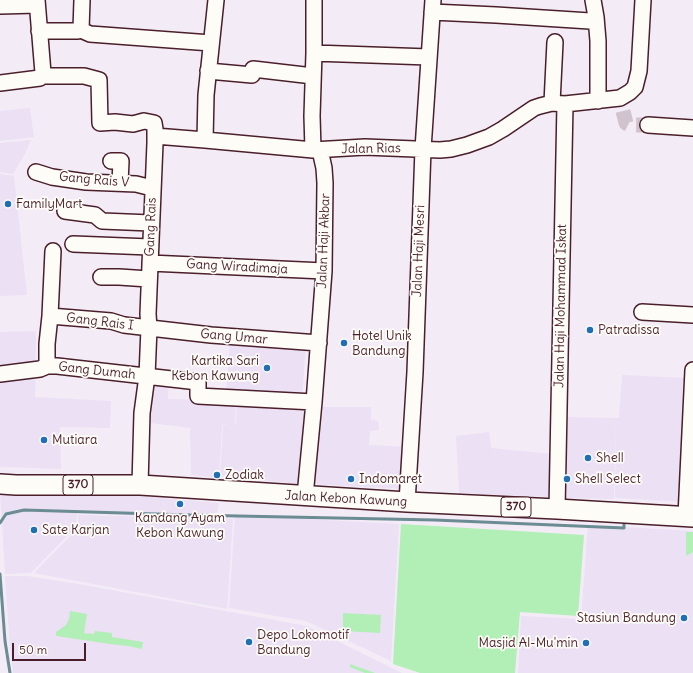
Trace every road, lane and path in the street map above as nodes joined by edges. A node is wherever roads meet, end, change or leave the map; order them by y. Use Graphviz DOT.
graph roads {
  1 [pos="82,0"];
  2 [pos="216,0"];
  3 [pos="314,0"];
  4 [pos="593,0"];
  5 [pos="643,0"];
  6 [pos="37,3"];
  7 [pos="0,6"];
  8 [pos="432,6"];
  9 [pos="590,21"];
  10 [pos="81,30"];
  11 [pos="39,31"];
  12 [pos="211,42"];
  13 [pos="555,42"];
  14 [pos="314,54"];
  15 [pos="429,57"];
  16 [pos="208,71"];
  17 [pos="43,74"];
  18 [pos="313,76"];
  19 [pos="0,83"];
  20 [pos="598,101"];
  21 [pos="558,103"];
  22 [pos="648,125"];
  23 [pos="693,128"];
  24 [pos="155,136"];
  25 [pos="205,140"];
  26 [pos="423,149"];
  27 [pos="316,150"];
  28 [pos="111,161"];
  29 [pos="36,172"];
  30 [pos="120,183"];
  31 [pos="152,188"];
  32 [pos="65,211"];
  33 [pos="151,223"];
  34 [pos="73,244"];
  35 [pos="150,247"];
  36 [pos="53,251"];
  37 [pos="150,263"];
  38 [pos="324,271"];
  39 [pos="102,277"];
  40 [pos="149,279"];
  41 [pos="642,312"];
  42 [pos="693,315"];
  43 [pos="50,316"];
  44 [pos="149,328"];
  45 [pos="319,343"];
  46 [pos="47,366"];
  47 [pos="693,370"];
  48 [pos="0,374"];
  49 [pos="147,376"];
  50 [pos="314,402"];
  51 [pos="140,485"];
  52 [pos="5,486"];
  53 [pos="305,496"];
  54 [pos="407,502"];
  55 [pos="557,509"];
  56 [pos="690,516"];
  1 -- 10 [label="street"];
  2 -- 12 [label="street"];
  3 -- 14 [label="street, Jalan Haji Akbar"];
  4 -- 20 [label="street"];
  5 -- 20 [label="street, Jalan Rias"];
  6 -- 7 [label="street"];
  6 -- 11 [label="street"];
  8 -- 9 [label="street"];
  8 -- 15 [label="street, Jalan Haji Mesri"];
  10 -- 11 [label="street"];
  10 -- 12 [label="street"];
  11 -- 17 [label="street"];
  12 -- 16 [label="street"];
  13 -- 21 [label="street, Jalan Haji Mohammad Iskat"];
  14 -- 15 [label="street"];
  14 -- 18 [label="street, Jalan Haji Akbar"];
  15 -- 26 [label="street, Jalan Haji Mesri"];
  16 -- 18 [label="street"];
  16 -- 25 [label="street"];
  17 -- 19 [label="street"];
  17 -- 24 [label="street"];
  18 -- 27 [label="street, Jalan Haji Akbar"];
  20 -- 21 [label="street, Jalan Rias"];
  21 -- 26 [label="street, Jalan Rias"];
  21 -- 55 [label="street, Jalan Haji Mohammad Iskat"];
  22 -- 23 [label="street"];
  24 -- 25 [label="street"];
  24 -- 31 [label="street, Gang Rais"];
  25 -- 27 [label="street"];
  26 -- 27 [label="street, Jalan Rias"];
  26 -- 54 [label="street, Jalan Haji Mesri"];
  27 -- 38 [label="street, Jalan Haji Akbar"];
  28 -- 30 [label="street"];
  29 -- 30 [label="street, Gang Rais V"];
  30 -- 31 [label="street, Gang Rais V"];
  31 -- 33 [label="street, Gang Rais"];
  32 -- 33 [label="street"];
  33 -- 35 [label="street, Gang Rais"];
  34 -- 35 [label="street"];
  35 -- 37 [label="street, Gang Rais"];
  36 -- 43 [label="street"];
  37 -- 38 [label="street, Gang Wiradimaja"];
  37 -- 40 [label="street, Gang Rais"];
  38 -- 45 [label="street, Jalan Haji Akbar"];
  39 -- 40 [label="street"];
  40 -- 44 [label="street, Gang Rais"];
  41 -- 42 [label="street"];
  43 -- 44 [label="street, Gang Rais I"];
  43 -- 46 [label="street"];
  44 -- 45 [label="street, Gang Umar"];
  44 -- 49 [label="street, Gang Rais"];
  45 -- 50 [label="street, Jalan Haji Akbar"];
  46 -- 48 [label="street, Gang Dumah"];
  46 -- 49 [label="street, Gang Dumah"];
  47 -- 56 [label="street"];
  49 -- 50 [label="street, Gang Dumah"];
  49 -- 51 [label="street, Gang Rais"];
  50 -- 53 [label="street, Jalan Haji Akbar"];
  51 -- 52 [label="main road, Jalan Kebon Kawung / 370"];
  51 -- 53 [label="main road, Jalan Kebon Kawung / 370"];
  53 -- 54 [label="main road, Jalan Kebon Kawung / 370"];
  54 -- 55 [label="main road, Jalan Kebon Kawung / 370"];
  55 -- 56 [label="main road, Jalan Kebon Kawung / 370"];
}
